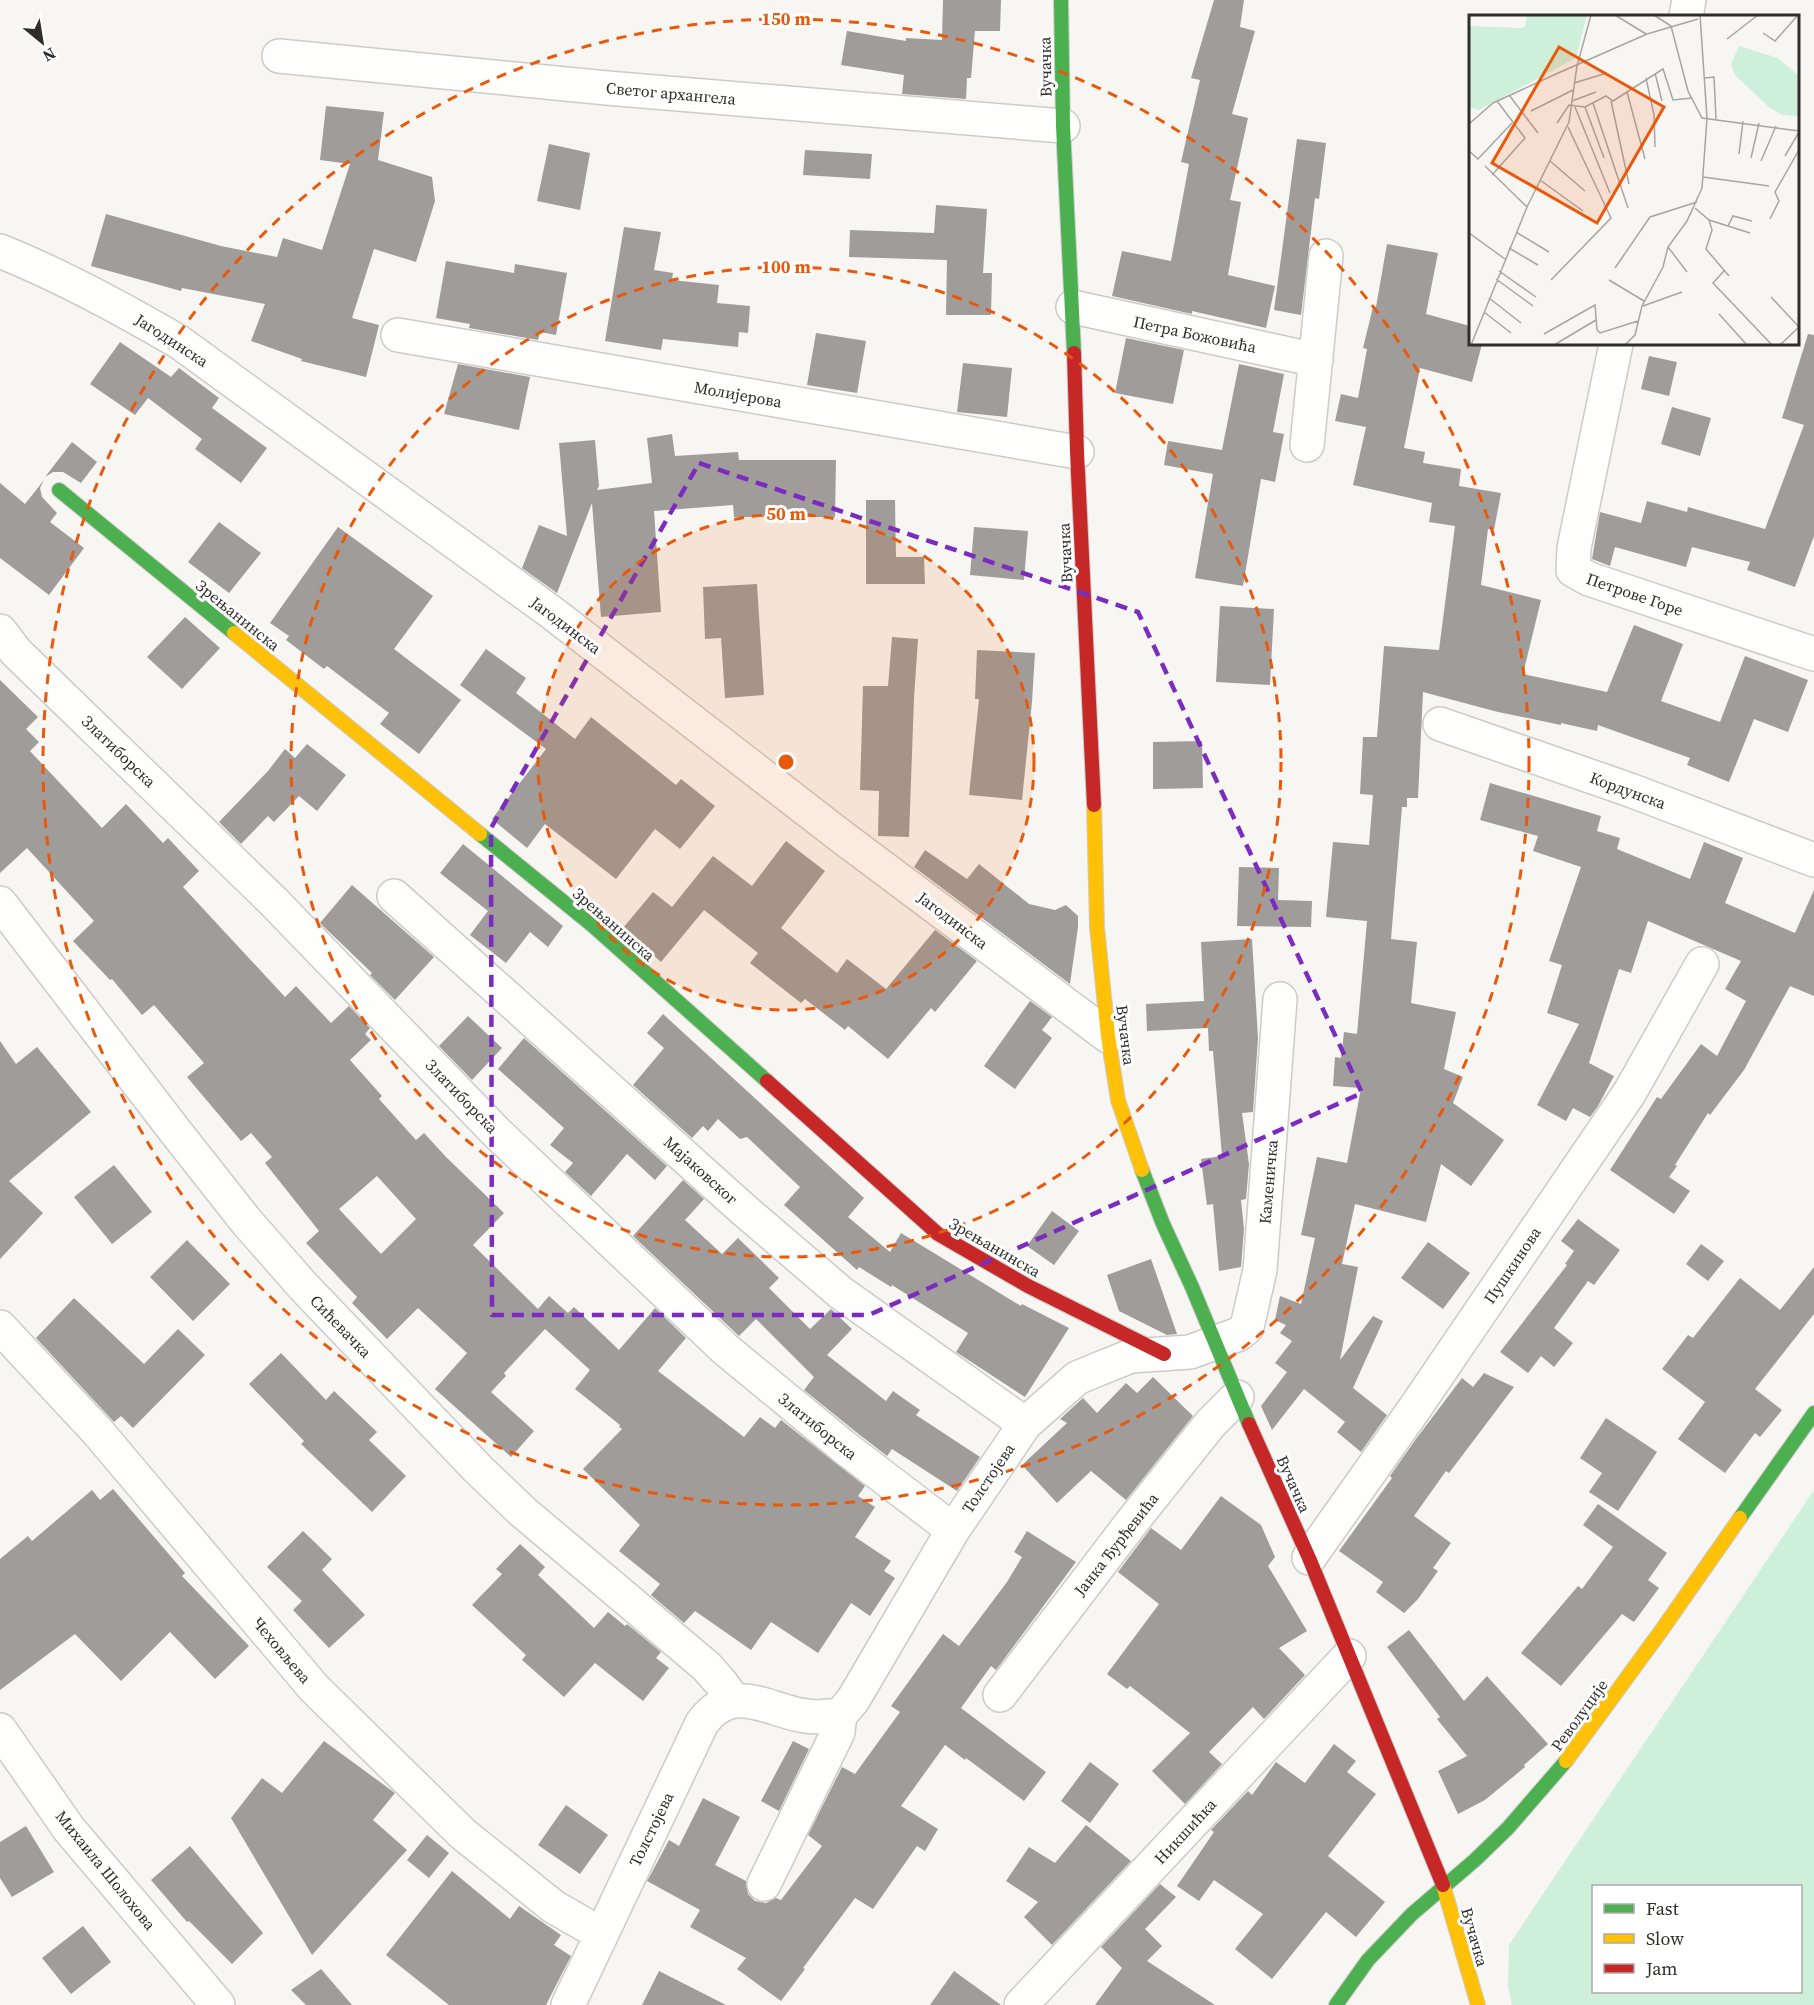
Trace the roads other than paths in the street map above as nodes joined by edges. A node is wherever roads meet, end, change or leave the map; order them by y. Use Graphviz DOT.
graph roads {
  1 [pos="1060,0"];
  2 [pos="1689,0"];
  3 [pos="1686,15"];
  4 [pos="279,56"];
  5 [pos="1063,126"];
  6 [pos="0,251"];
  7 [pos="1326,256"];
  8 [pos="1073,307"];
  9 [pos="398,335"];
  10 [pos="1617,345"];
  11 [pos="1316,360"];
  12 [pos="1307,446"];
  13 [pos="1077,453"];
  14 [pos="59,490"];
  15 [pos="0,631"];
  16 [pos="1814,654"];
  17 [pos="1440,724"];
  18 [pos="1814,860"];
  19 [pos="394,896"];
  20 [pos="0,903"];
  21 [pos="1702,964"];
  22 [pos="1280,999"];
  23 [pos="1108,1036"];
  24 [pos="0,1327"];
  25 [pos="1215,1343"];
  26 [pos="1164,1354"];
  27 [pos="1237,1397"];
  28 [pos="1814,1413"];
  29 [pos="1025,1424"];
  30 [pos="953,1530"];
  31 [pos="1309,1558"];
  32 [pos="1349,1656"];
  33 [pos="1000,1695"];
  34 [pos="733,1700"];
  35 [pos="840,1714"];
  36 [pos="0,1730"];
  37 [pos="764,1884"];
  38 [pos="1444,1888"];
  39 [pos="601,1934"];
  40 [pos="219,2005"];
  41 [pos="568,2005"];
  42 [pos="1021,2005"];
  43 [pos="1336,2005"];
  44 [pos="1478,2005"];
  1 -- 5 [label="street, Вучачка"];
  2 -- 3 [label="street"];
  4 -- 5 [label="street, Светог архангела"];
  5 -- 8 [label="street, Вучачка"];
  6 -- 23 [label="street, Јагодинска"];
  7 -- 11 [label="street"];
  8 -- 11 [label="street, Петра Божовића"];
  8 -- 13 [label="street, Вучачка"];
  9 -- 13 [label="street, Молијерова"];
  10 -- 16 [label="street, Петрове Горе"];
  11 -- 12 [label="street"];
  13 -- 23 [label="street, Вучачка"];
  14 -- 26 [label="street, Зрењанинска"];
  15 -- 30 [label="street, Златиборска"];
  17 -- 18 [label="street, Кордунска"];
  19 -- 29 [label="street, Мајаковског"];
  20 -- 34 [label="street, Сићевачка"];
  21 -- 31 [label="street, Пушкинова"];
  22 -- 25 [label="street, Каменичка"];
  23 -- 25 [label="street, Вучачка"];
  24 -- 39 [label="street, Чеховљева"];
  25 -- 26 [label="street, Толстојева"];
  25 -- 27 [label="street, Вучачка"];
  26 -- 29 [label="street, Толстојева"];
  27 -- 31 [label="street, Вучачка"];
  27 -- 33 [label="street, Јанка Ђурђевића"];
  28 -- 38 [label="street, Револуције"];
  29 -- 30 [label="street, Толстојева"];
  30 -- 35 [label="street, Толстојева"];
  31 -- 32 [label="street, Вучачка"];
  32 -- 38 [label="street, Вучачка"];
  32 -- 42 [label="street, Никшићка"];
  34 -- 35 [label="street"];
  34 -- 39 [label="street, Толстојева"];
  35 -- 37 [label="street, Толстојева"];
  36 -- 40 [label="street, Михаила Шолохова"];
  38 -- 43 [label="street, Револуције"];
  38 -- 44 [label="street, Вучачка"];
  39 -- 41 [label="street, Толстојева"];
}
